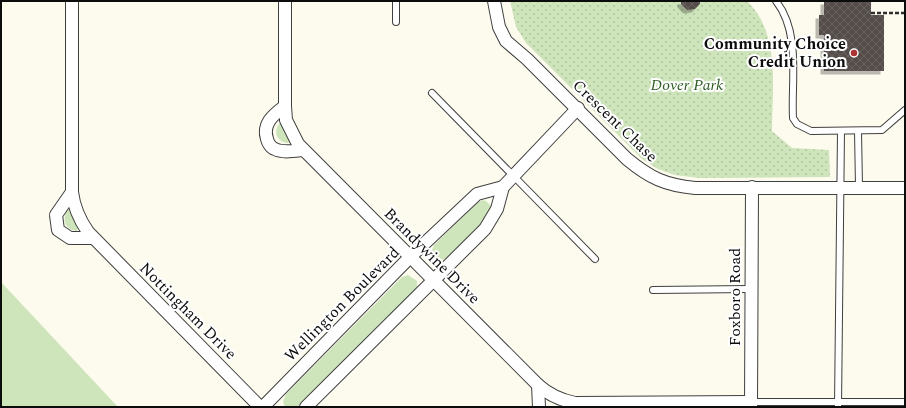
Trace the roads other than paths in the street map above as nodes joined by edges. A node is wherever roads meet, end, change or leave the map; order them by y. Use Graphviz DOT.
graph roads {
  1 [pos="72,1"];
  2 [pos="285,1"];
  3 [pos="396,1"];
  4 [pos="494,1"];
  5 [pos="780,2"];
  6 [pos="396,22"];
  7 [pos="432,93"];
  8 [pos="285,106"];
  9 [pos="578,108"];
  10 [pos="905,110"];
  11 [pos="841,131"];
  12 [pos="858,131"];
  13 [pos="303,150"];
  14 [pos="513,176"];
  15 [pos="503,187"];
  16 [pos="752,187"];
  17 [pos="842,187"];
  18 [pos="859,187"];
  19 [pos="905,188"];
  20 [pos="72,192"];
  21 [pos="93,238"];
  22 [pos="410,258"];
  23 [pos="595,259"];
  24 [pos="432,280"];
  25 [pos="750,288"];
  26 [pos="653,290"];
  27 [pos="538,386"];
  28 [pos="905,402"];
  29 [pos="751,404"];
  30 [pos="838,404"];
  31 [pos="585,405"];
  32 [pos="261,407"];
  33 [pos="306,407"];
  34 [pos="540,407"];
  1 -- 20 [label="street, Nottingham Drive"];
  2 -- 8 [label="street, Brandywine Drive"];
  3 -- 6 [label="lane"];
  4 -- 9 [label="street, Crescent Chase"];
  5 -- 11 [label="lane"];
  7 -- 14 [label="lane"];
  8 -- 13 [label="street, Brandywine Drive"];
  8 -- 13 [label="street"];
  9 -- 14 [label="street"];
  9 -- 16 [label="street, Crescent Chase"];
  10 -- 12 [label="lane"];
  11 -- 12 [label="lane"];
  11 -- 17 [label="lane"];
  12 -- 18 [label="lane"];
  13 -- 22 [label="street, Brandywine Drive"];
  14 -- 15 [label="street"];
  14 -- 23 [label="lane"];
  15 -- 22 [label="street, Wellington Boulevard"];
  15 -- 24 [label="street"];
  16 -- 17 [label="street, Crescent Chase"];
  16 -- 25 [label="street, Foxboro Road"];
  17 -- 18 [label="street, Crescent Chase"];
  17 -- 30 [label="lane"];
  18 -- 19 [label="street, Crescent Chase"];
  20 -- 21 [label="street, Nottingham Drive"];
  20 -- 21 [label="street"];
  21 -- 32 [label="street, Nottingham Drive"];
  22 -- 24 [label="street, Brandywine Drive"];
  22 -- 32 [label="street, Wellington Boulevard"];
  24 -- 27 [label="street, Brandywine Drive"];
  24 -- 33 [label="street"];
  25 -- 26 [label="lane"];
  25 -- 29 [label="street, Foxboro Road"];
  27 -- 31 [label="street, Brandywine Drive"];
  27 -- 34 [label="street"];
  28 -- 30 [label="lane"];
  29 -- 30 [label="lane"];
  29 -- 31 [label="street, Brandywine Drive"];
}
